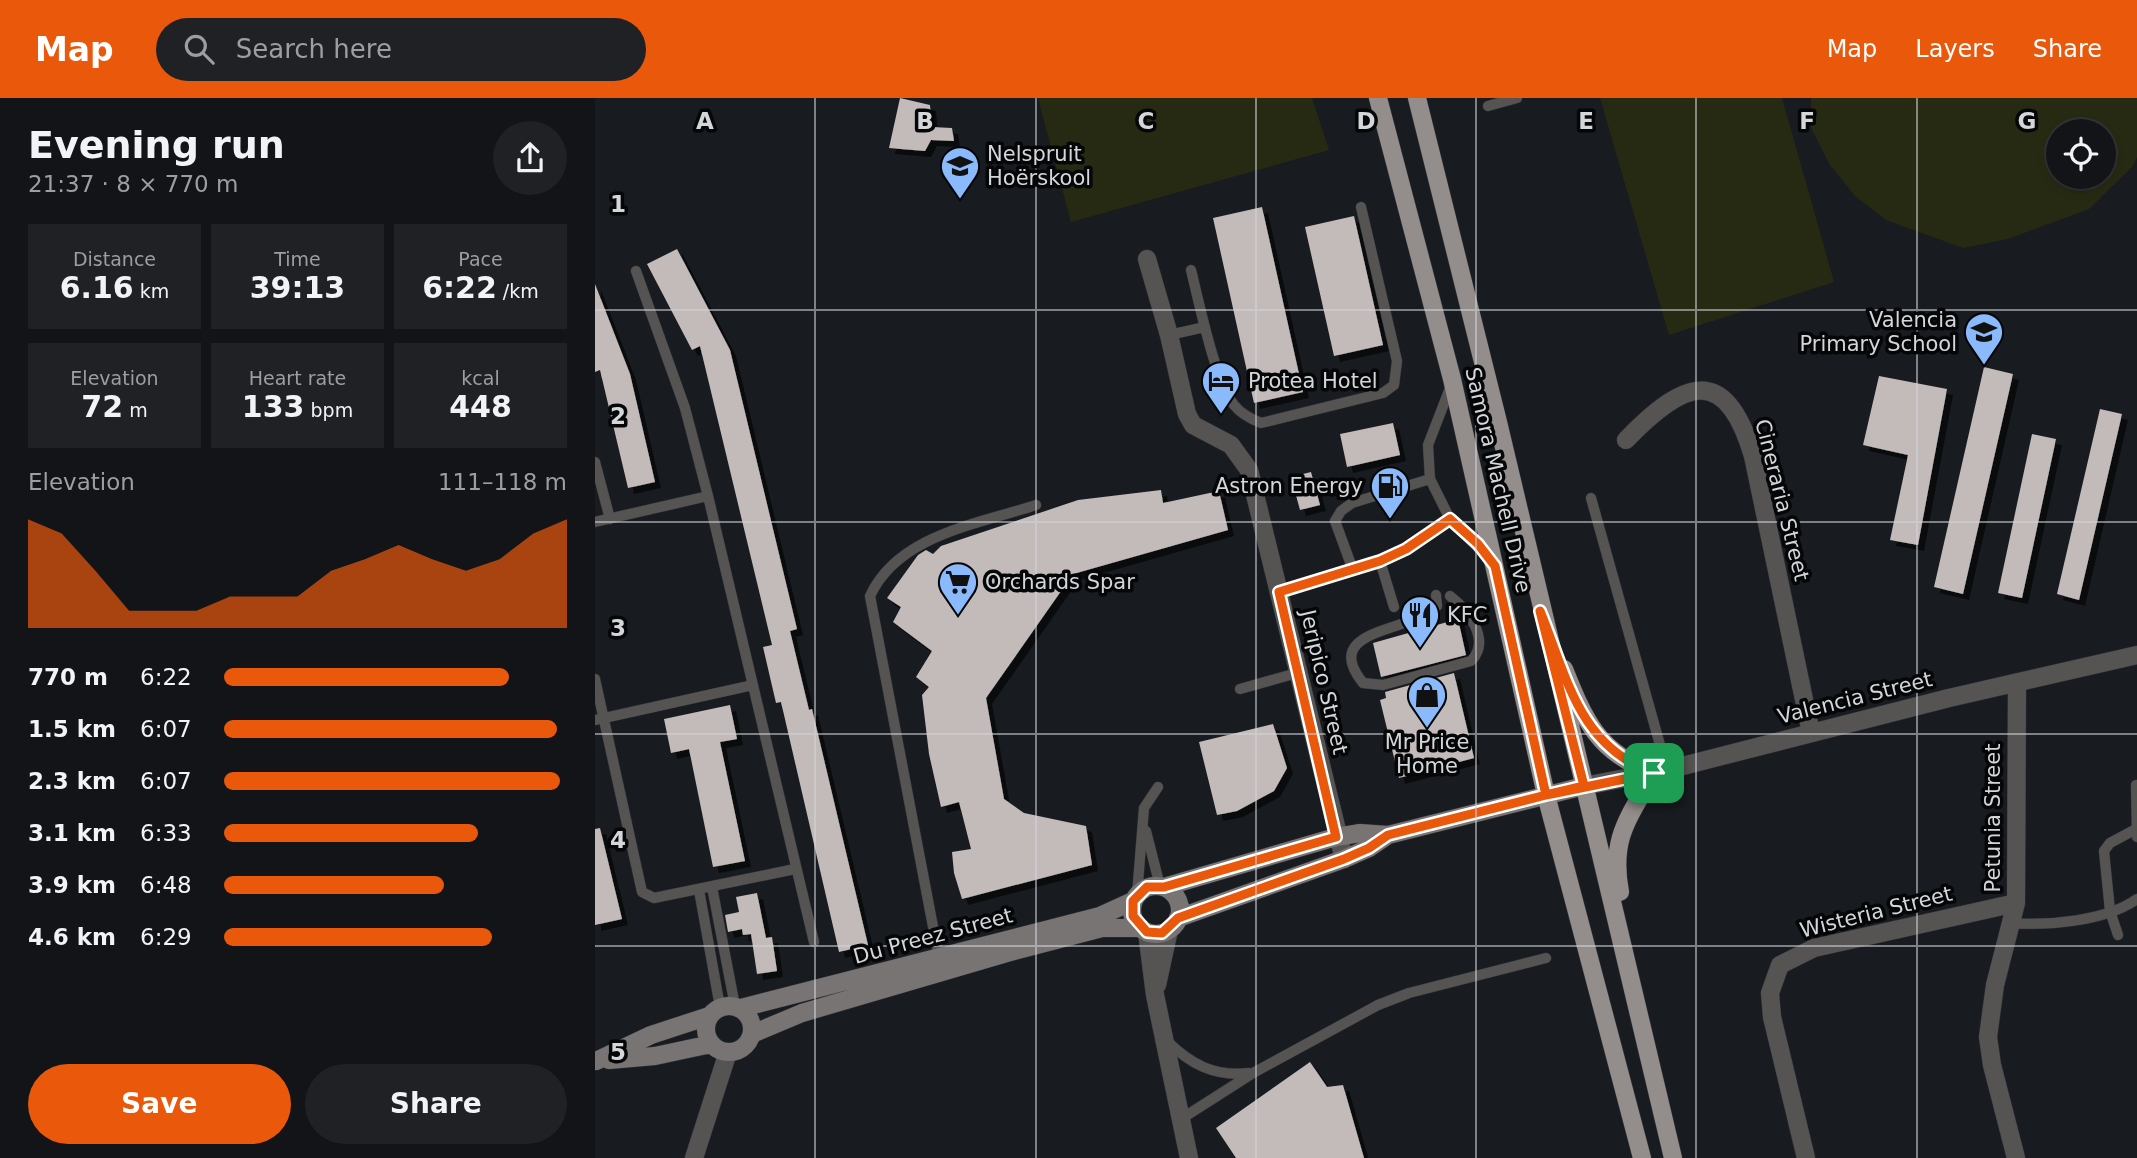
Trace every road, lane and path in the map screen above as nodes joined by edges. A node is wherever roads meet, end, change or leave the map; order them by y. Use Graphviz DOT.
graph roads {
  1 [pos="1378,98"];
  2 [pos="1417,98"];
  3 [pos="1517,98"];
  4 [pos="1488,107"];
  5 [pos="1361,207"];
  6 [pos="1147,259"];
  7 [pos="1191,270"];
  8 [pos="636,271"];
  9 [pos="1205,327"];
  10 [pos="1169,335"];
  11 [pos="1452,379"];
  12 [pos="1626,440"];
  13 [pos="595,462"];
  14 [pos="1430,479"];
  15 [pos="708,495"];
  16 [pos="1591,498"];
  17 [pos="1036,505"];
  18 [pos="610,519"];
  19 [pos="1450,519"];
  20 [pos="595,522"];
  21 [pos="1380,561"];
  22 [pos="1495,566"];
  23 [pos="1353,570"];
  24 [pos="1279,592"];
  25 [pos="1436,595"];
  26 [pos="1450,596"];
  27 [pos="1394,607"];
  28 [pos="1540,611"];
  29 [pos="2137,654"];
  30 [pos="1297,673"];
  31 [pos="595,679"];
  32 [pos="2017,683"];
  33 [pos="753,685"];
  34 [pos="1240,689"];
  35 [pos="599,718"];
  36 [pos="1811,733"];
  37 [pos="1660,772"];
  38 [pos="1584,786"];
  39 [pos="2136,786"];
  40 [pos="1159,787"];
  41 [pos="1546,795"];
  42 [pos="1144,817"];
  43 [pos="2136,833"];
  44 [pos="1388,835"];
  45 [pos="1336,837"];
  46 [pos="1344,859"];
  47 [pos="795,869"];
  48 [pos="712,887"];
  49 [pos="1162,887"];
  50 [pos="699,890"];
  51 [pos="1135,898"];
  52 [pos="2137,899"];
  53 [pos="2016,903"];
  54 [pos="2110,911"];
  55 [pos="2011,923"];
  56 [pos="1173,924"];
  57 [pos="1144,930"];
  58 [pos="2118,936"];
  59 [pos="814,942"];
  60 [pos="722,944"];
  61 [pos="710,946"];
  62 [pos="939,958"];
  63 [pos="1546,958"];
  64 [pos="1155,995"];
  65 [pos="726,1009"];
  66 [pos="752,1034"];
  67 [pos="1164,1038"];
  68 [pos="711,1044"];
  69 [pos="1646,1046"];
  70 [pos="728,1052"];
  71 [pos="595,1061"];
  72 [pos="1253,1073"];
  73 [pos="1181,1119"];
  74 [pos="694,1158"];
  75 [pos="1189,1158"];
  76 [pos="1642,1158"];
  77 [pos="1673,1158"];
  78 [pos="1806,1158"];
  79 [pos="2016,1158"];
  1 -- 11 [label="main road, Samora Machell Drive"];
  2 -- 28 [label="main road, Samora Machell Drive"];
  3 -- 4 [label="lane"];
  5 -- 9 [label="lane"];
  6 -- 10 [label="street, Jeripico Street"];
  7 -- 9 [label="lane"];
  8 -- 15 [label="lane"];
  9 -- 10 [label="lane"];
  10 -- 24 [label="street, Jeripico Street"];
  11 -- 14 [label="lane"];
  11 -- 22 [label="main road, Samora Machell Drive"];
  12 -- 36 [label="street, Cineraria Street"];
  13 -- 18 [label="lane"];
  14 -- 19 [label="lane"];
  14 -- 23 [label="lane"];
  15 -- 18 [label="lane"];
  15 -- 33 [label="lane"];
  16 -- 37 [label="lane"];
  17 -- 62 [label="lane"];
  18 -- 20 [label="lane"];
  19 -- 21 [label="lane"];
  19 -- 22 [label="lane"];
  21 -- 23 [label="lane"];
  21 -- 27 [label="lane"];
  22 -- 41 [label="main road, Samora Machell Drive"];
  23 -- 24 [label="lane"];
  24 -- 30 [label="street, Jeripico Street"];
  25 -- 26 [label="lane"];
  28 -- 37 [label="main road"];
  28 -- 38 [label="main road, Samora Machell Drive"];
  29 -- 32 [label="street, Valencia Street"];
  30 -- 34 [label="lane"];
  30 -- 45 [label="street, Jeripico Street"];
  31 -- 35 [label="lane"];
  32 -- 36 [label="street, Valencia Street"];
  32 -- 53 [label="street, Petunia Street"];
  33 -- 35 [label="lane"];
  33 -- 47 [label="lane"];
  35 -- 50 [label="lane"];
  36 -- 37 [label="street, Valencia Street"];
  37 -- 38 [label="street, Valencia Street"];
  37 -- 69 [label="main road"];
  38 -- 41 [label="street"];
  38 -- 69 [label="main road, Samora Machell Drive"];
  39 -- 43 [label="lane"];
  40 -- 42 [label="lane"];
  41 -- 44 [label="street"];
  41 -- 76 [label="main road, Samora Machell Drive"];
  42 -- 49 [label="lane"];
  42 -- 51 [label="lane"];
  43 -- 54 [label="lane"];
  44 -- 45 [label="street"];
  44 -- 46 [label="street"];
  45 -- 46 [label="street, Jeripico Street"];
  45 -- 49 [label="street"];
  46 -- 56 [label="street"];
  47 -- 48 [label="lane"];
  47 -- 59 [label="lane"];
  48 -- 50 [label="lane"];
  48 -- 60 [label="lane"];
  49 -- 51 [label="street"];
  49 -- 56 [label="street"];
  50 -- 61 [label="lane"];
  51 -- 57 [label="street"];
  51 -- 62 [label="street, Du Preez Street"];
  52 -- 54 [label="lane"];
  53 -- 55 [label="street, Petunia Street"];
  53 -- 78 [label="street, Wisteria Street"];
  54 -- 55 [label="lane"];
  54 -- 58 [label="lane"];
  55 -- 79 [label="street, Petunia Street"];
  56 -- 57 [label="street"];
  56 -- 64 [label="street"];
  57 -- 64 [label="street"];
  57 -- 66 [label="street, Du Preez Street"];
  60 -- 61 [label="lane"];
  60 -- 65 [label="lane"];
  61 -- 65 [label="lane"];
  62 -- 65 [label="street, Du Preez Street"];
  63 -- 72 [label="lane"];
  64 -- 67 [label="street"];
  65 -- 66 [label="street"];
  65 -- 68 [label="street"];
  65 -- 71 [label="street, Du Preez Street"];
  66 -- 70 [label="street"];
  67 -- 72 [label="lane"];
  67 -- 73 [label="street"];
  68 -- 70 [label="street"];
  68 -- 71 [label="street, Du Preez Street"];
  69 -- 77 [label="main road, Samora Machell Drive"];
  70 -- 74 [label="street"];
  72 -- 73 [label="lane"];
  73 -- 75 [label="street"];
}
